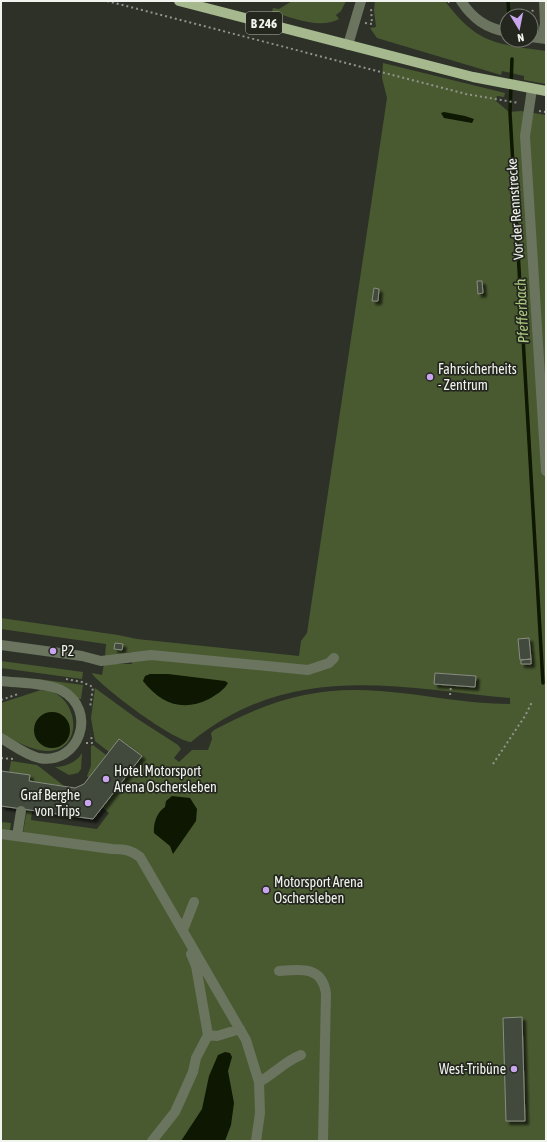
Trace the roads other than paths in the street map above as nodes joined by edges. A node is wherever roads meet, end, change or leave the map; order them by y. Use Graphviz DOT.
graph roads {
  1 [pos="179,1"];
  2 [pos="361,1"];
  3 [pos="461,1"];
  4 [pos="544,1"];
  5 [pos="499,30"];
  6 [pos="544,38"];
  7 [pos="348,45"];
  8 [pos="532,89"];
  9 [pos="546,91"];
  10 [pos="546,471"];
  11 [pos="1,645"];
  12 [pos="334,658"];
  13 [pos="1,680"];
  14 [pos="1,738"];
  15 [pos="1,744"];
  16 [pos="13,745"];
  17 [pos="21,811"];
  18 [pos="1,834"];
  19 [pos="17,836"];
  20 [pos="194,902"];
  21 [pos="183,930"];
  22 [pos="279,971"];
  23 [pos="240,1029"];
  24 [pos="208,1035"];
  25 [pos="301,1055"];
  26 [pos="259,1082"];
  27 [pos="152,1141"];
  28 [pos="256,1141"];
  29 [pos="323,1141"];
  1 -- 7 [label="main road, B 246"];
  2 -- 7 [label="street"];
  3 -- 5 [label="street"];
  4 -- 6 [label="street"];
  7 -- 8 [label="main road, B 246"];
  8 -- 9 [label="main road, B 246"];
  8 -- 10 [label="street, Vor der Rennstrecke"];
  11 -- 12 [label="street"];
  13 -- 16 [label="street"];
  14 -- 16 [label="street"];
  15 -- 16 [label="street"];
  17 -- 19 [label="street"];
  18 -- 19 [label="street"];
  19 -- 21 [label="street"];
  20 -- 21 [label="street"];
  21 -- 23 [label="street"];
  21 -- 24 [label="street"];
  22 -- 29 [label="street"];
  23 -- 24 [label="street"];
  23 -- 26 [label="street"];
  24 -- 27 [label="street"];
  25 -- 26 [label="street"];
  26 -- 28 [label="street"];
}
